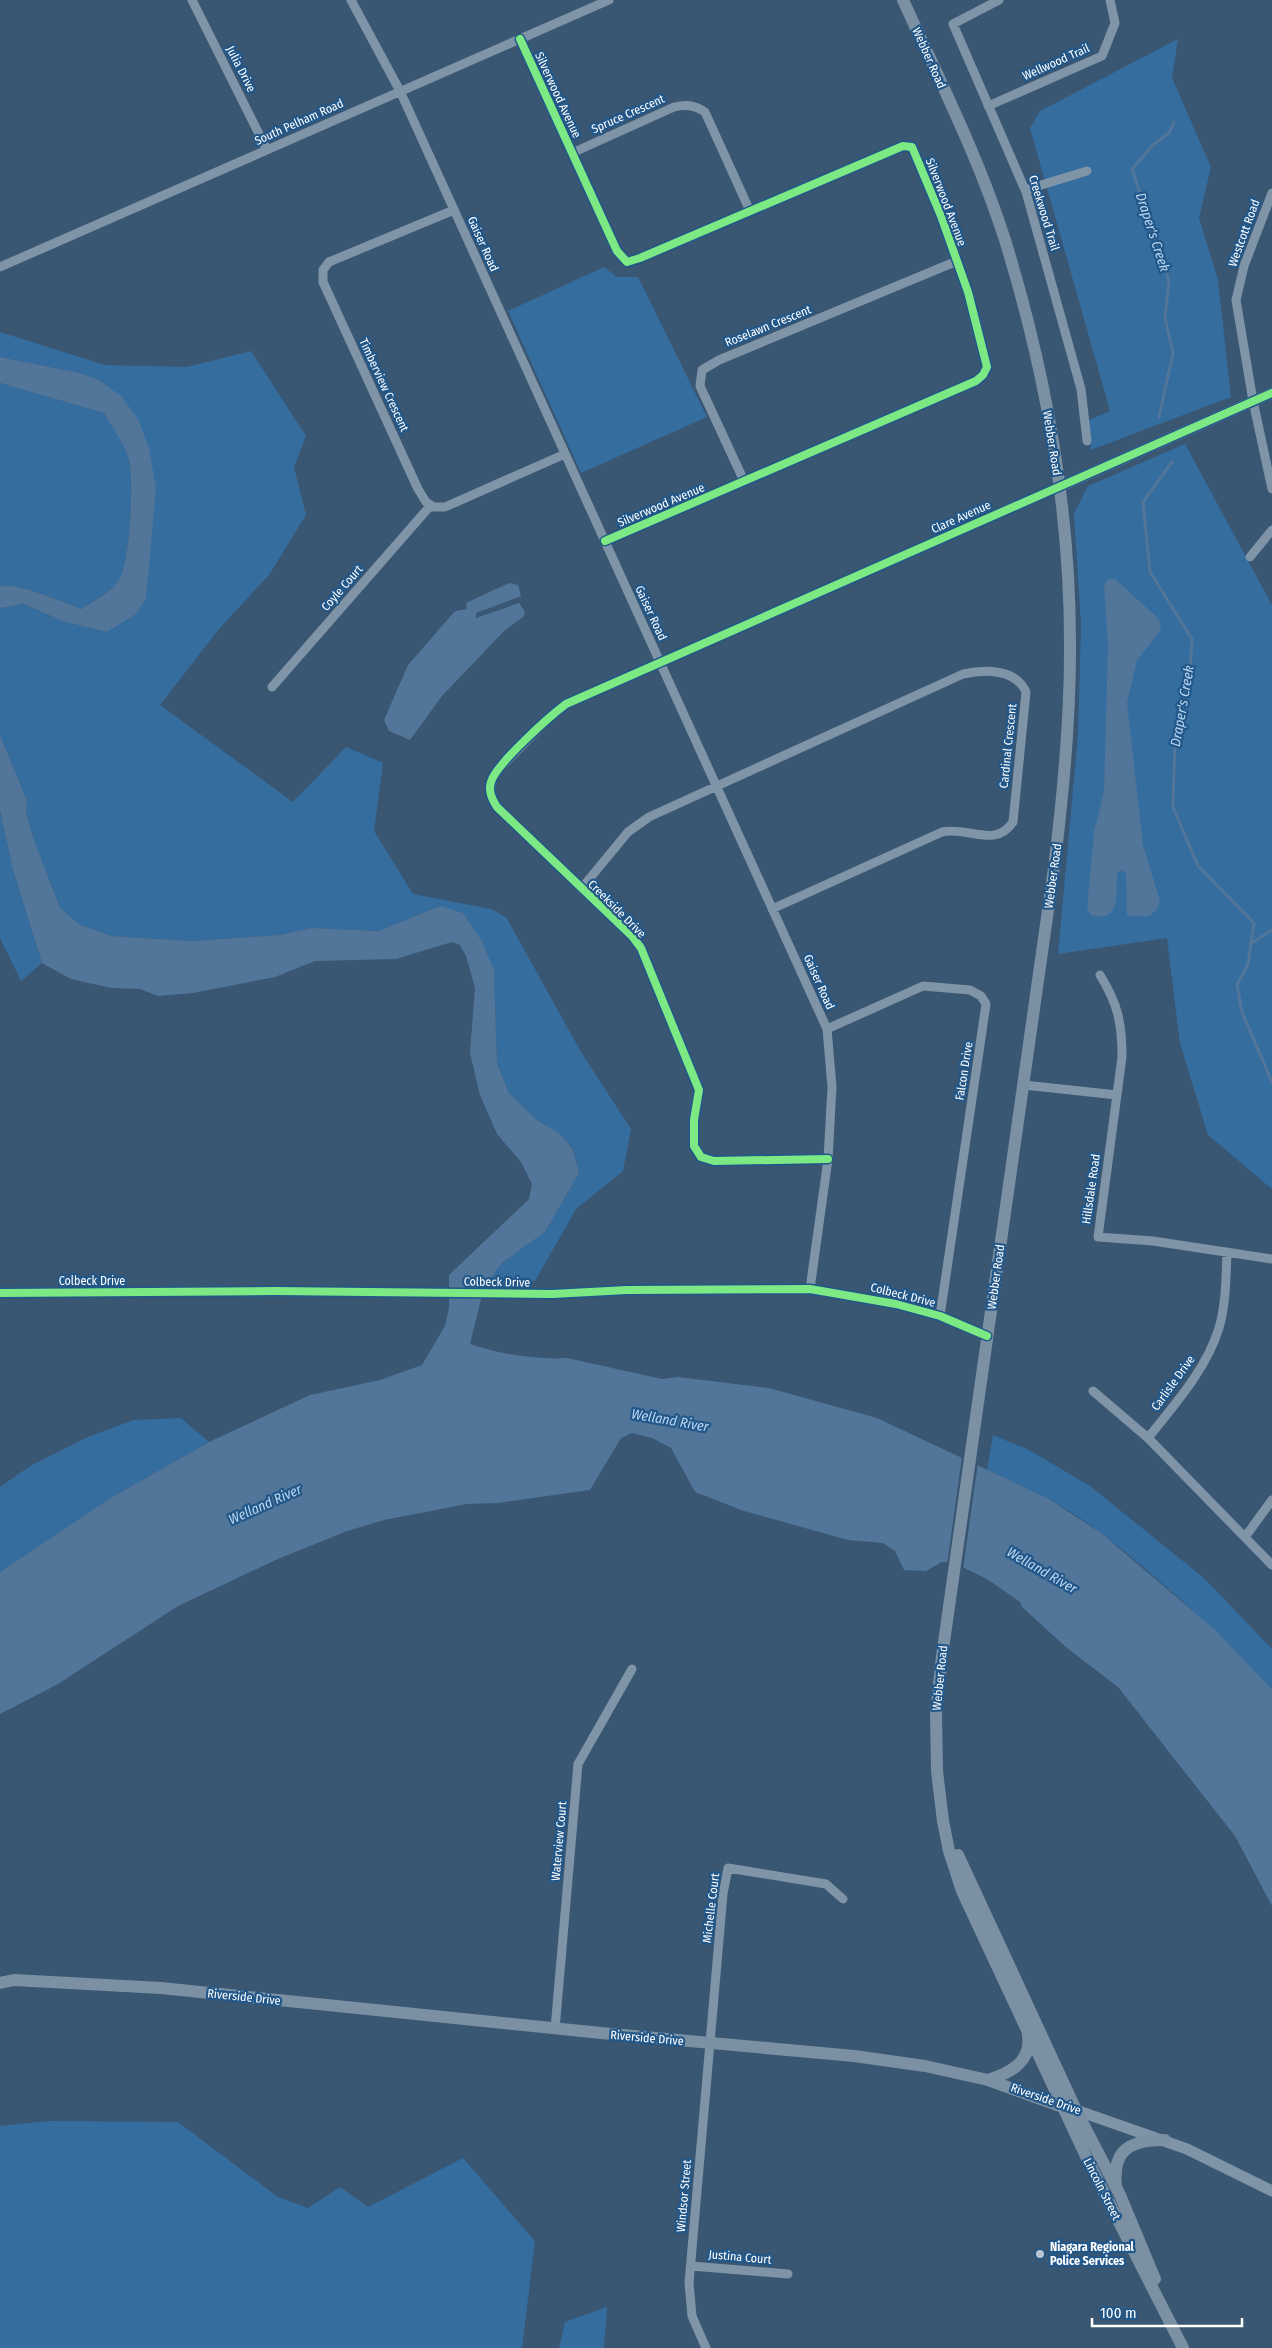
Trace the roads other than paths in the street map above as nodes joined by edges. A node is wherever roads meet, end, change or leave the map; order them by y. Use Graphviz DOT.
graph roads {
  1 [pos="192,0"];
  2 [pos="351,0"];
  3 [pos="609,0"];
  4 [pos="903,0"];
  5 [pos="999,0"];
  6 [pos="1110,0"];
  7 [pos="520,39"];
  8 [pos="400,91"];
  9 [pos="988,106"];
  10 [pos="267,150"];
  11 [pos="572,153"];
  12 [pos="1087,171"];
  13 [pos="1026,190"];
  14 [pos="1272,193"];
  15 [pos="454,210"];
  16 [pos="750,211"];
  17 [pos="957,261"];
  18 [pos="0,267"];
  19 [pos="1272,393"];
  20 [pos="1253,401"];
  21 [pos="1087,441"];
  22 [pos="565,454"];
  23 [pos="744,481"];
  24 [pos="1059,487"];
  25 [pos="1272,488"];
  26 [pos="431,505"];
  27 [pos="1272,530"];
  28 [pos="605,541"];
  29 [pos="1250,557"];
  30 [pos="660,663"];
  31 [pos="272,687"];
  32 [pos="717,787"];
  33 [pos="581,889"];
  34 [pos="772,909"];
  35 [pos="1100,975"];
  36 [pos="827,1029"];
  37 [pos="1024,1084"];
  38 [pos="1117,1095"];
  39 [pos="828,1159"];
  40 [pos="1227,1252"];
  41 [pos="1272,1259"];
  42 [pos="810,1289"];
  43 [pos="0,1293"];
  44 [pos="940,1316"];
  45 [pos="987,1336"];
  46 [pos="1093,1392"];
  47 [pos="1148,1438"];
  48 [pos="1272,1500"];
  49 [pos="1245,1537"];
  50 [pos="1272,1565"];
  51 [pos="632,1669"];
  52 [pos="937,1771"];
  53 [pos="843,1899"];
  54 [pos="0,1983"];
  55 [pos="554,2028"];
  56 [pos="1027,2029"];
  57 [pos="711,2044"];
  58 [pos="988,2080"];
  59 [pos="1063,2106"];
  60 [pos="1076,2110"];
  61 [pos="1165,2140"];
  62 [pos="1272,2191"];
  63 [pos="1120,2195"];
  64 [pos="690,2266"];
  65 [pos="788,2274"];
  66 [pos="1171,2323"];
  67 [pos="706,2348"];
  68 [pos="1183,2348"];
  1 -- 10 [label="street, Julia Drive"];
  2 -- 8 [label="street, Gaiser Road"];
  3 -- 7 [label="street, South Pelham Road"];
  4 -- 24 [label="main road, Webber Road"];
  5 -- 9 [label="street, Creekwood Trail"];
  6 -- 9 [label="street, Wellwood Trail"];
  7 -- 8 [label="street, South Pelham Road"];
  7 -- 11 [label="street, Silverwood Avenue"];
  8 -- 10 [label="street, South Pelham Road"];
  8 -- 15 [label="street, Gaiser Road"];
  9 -- 13 [label="street, Creekwood Trail"];
  10 -- 18 [label="street, South Pelham Road"];
  11 -- 16 [label="street, Spruce Crescent"];
  11 -- 16 [label="street, Silverwood Avenue"];
  12 -- 13 [label="street"];
  13 -- 21 [label="street, Creekwood Trail"];
  14 -- 20 [label="street, Westcott Road"];
  15 -- 22 [label="street, Gaiser Road"];
  15 -- 26 [label="street, Timberview Crescent"];
  16 -- 17 [label="street, Silverwood Avenue"];
  17 -- 23 [label="street, Silverwood Avenue"];
  17 -- 23 [label="street, Roselawn Crescent"];
  19 -- 20 [label="street, Clare Avenue"];
  20 -- 24 [label="street, Clare Avenue"];
  20 -- 25 [label="street, Westcott Road"];
  22 -- 26 [label="street"];
  22 -- 28 [label="street, Gaiser Road"];
  23 -- 28 [label="street, Silverwood Avenue"];
  24 -- 30 [label="street, Clare Avenue"];
  24 -- 37 [label="main road, Webber Road"];
  26 -- 31 [label="street, Coyle Court"];
  27 -- 29 [label="street"];
  28 -- 30 [label="street, Gaiser Road"];
  30 -- 32 [label="street, Gaiser Road"];
  30 -- 33 [label="street, Creekside Drive"];
  32 -- 33 [label="street, Cardinal Crescent"];
  32 -- 34 [label="street, Gaiser Road"];
  32 -- 34 [label="street, Cardinal Crescent"];
  33 -- 39 [label="street, Creekside Drive"];
  34 -- 36 [label="street, Gaiser Road"];
  35 -- 38 [label="street, Hillsdale Road"];
  36 -- 39 [label="street, Gaiser Road"];
  36 -- 44 [label="street, Falcon Drive"];
  37 -- 38 [label="street"];
  37 -- 45 [label="main road, Webber Road"];
  38 -- 40 [label="street, Hillsdale Road"];
  39 -- 42 [label="street, Gaiser Road"];
  40 -- 41 [label="street, Hillsdale Road"];
  40 -- 47 [label="street, Carlisle Drive"];
  42 -- 43 [label="street, Colbeck Drive"];
  42 -- 44 [label="street, Colbeck Drive"];
  44 -- 45 [label="street, Colbeck Drive"];
  45 -- 52 [label="main road, Webber Road"];
  46 -- 47 [label="street"];
  47 -- 49 [label="street"];
  48 -- 49 [label="street"];
  49 -- 50 [label="street"];
  51 -- 55 [label="street, Waterview Court"];
  52 -- 56 [label="main road, Webber Road"];
  52 -- 60 [label="main road, Webber Road"];
  53 -- 57 [label="street, Michelle Court"];
  54 -- 55 [label="main road, Riverside Drive"];
  55 -- 57 [label="main road, Riverside Drive"];
  56 -- 58 [label="main road"];
  56 -- 59 [label="main road, Webber Road"];
  57 -- 58 [label="main road, Riverside Drive"];
  57 -- 64 [label="street, Windsor Street"];
  58 -- 59 [label="main road, Riverside Drive"];
  59 -- 60 [label="street, Riverside Drive"];
  59 -- 66 [label="main road, Lincoln Street"];
  60 -- 61 [label="street, Riverside Drive"];
  60 -- 63 [label="main road, Lincoln Street"];
  61 -- 62 [label="street, Riverside Drive"];
  61 -- 63 [label="main road"];
  63 -- 66 [label="main road, Lincoln Street"];
  64 -- 65 [label="street, Justina Court"];
  64 -- 67 [label="street, Windsor Street"];
  66 -- 68 [label="main road, Lincoln Street"];
}
